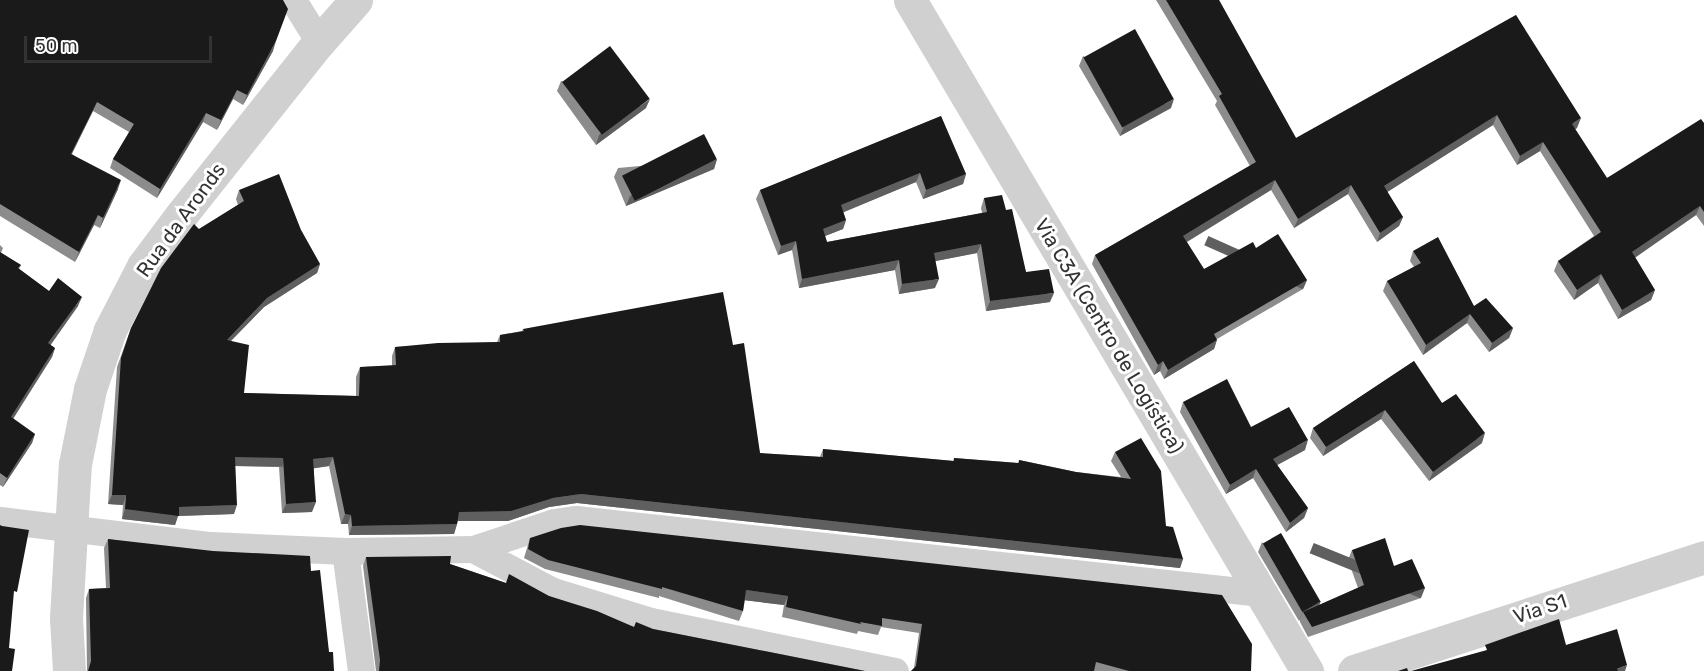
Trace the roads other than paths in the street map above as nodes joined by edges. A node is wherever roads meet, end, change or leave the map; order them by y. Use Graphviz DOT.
graph roads {
  1 [pos="292,0"];
  2 [pos="356,0"];
  3 [pos="910,0"];
  4 [pos="319,42"];
  5 [pos="0,520"];
  6 [pos="69,530"];
  7 [pos="473,549"];
  8 [pos="345,551"];
  9 [pos="1704,556"];
  10 [pos="1261,592"];
  11 [pos="66,618"];
  12 [pos="1365,667"];
  13 [pos="863,668"];
  14 [pos="48,671"];
  15 [pos="69,671"];
  16 [pos="360,671"];
  17 [pos="896,671"];
  18 [pos="1307,671"];
  1 -- 4 [label="street"];
  2 -- 4 [label="street, Rua da Aronds"];
  3 -- 10 [label="street, Via C3A (Centro de Logística)"];
  4 -- 6 [label="street, Rua da Aronds"];
  5 -- 6 [label="street"];
  6 -- 8 [label="street"];
  6 -- 11 [label="street, Rua da Aronds"];
  7 -- 8 [label="street"];
  7 -- 10 [label="street"];
  7 -- 13 [label="street"];
  8 -- 16 [label="street"];
  9 -- 12 [label="street, Via S1"];
  10 -- 18 [label="street, Via C3A (Centro de Logística)"];
  11 -- 14 [label="street"];
  11 -- 15 [label="street"];
  13 -- 17 [label="street"];
}
